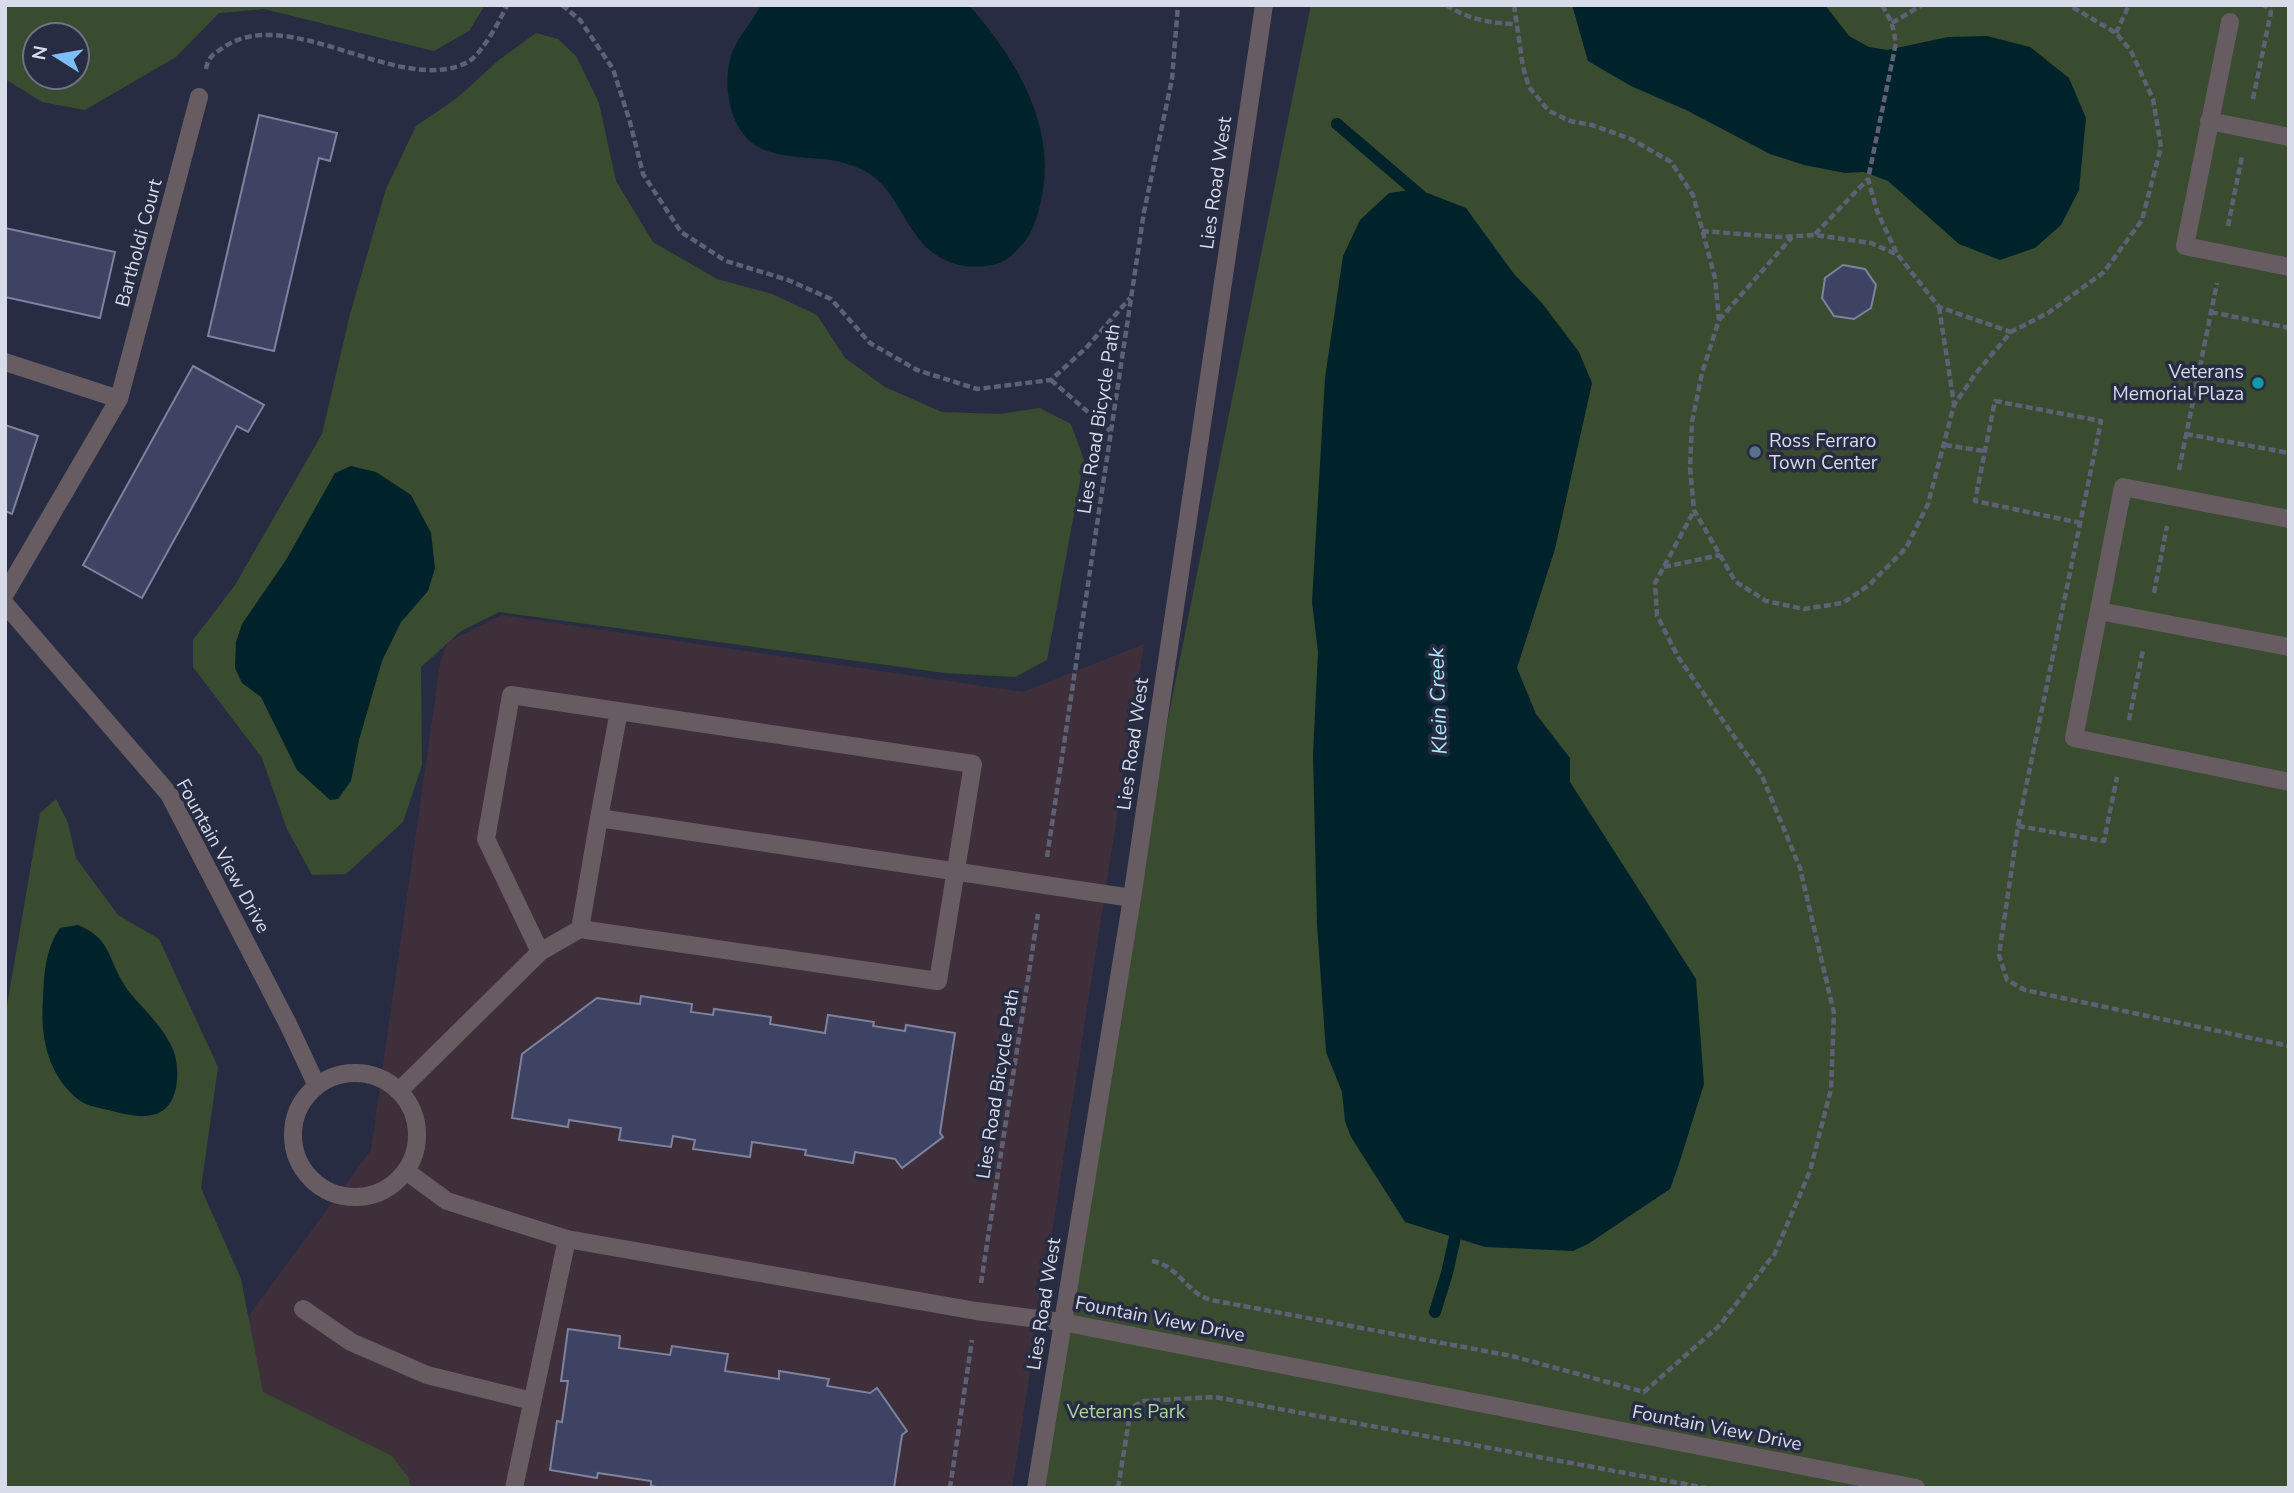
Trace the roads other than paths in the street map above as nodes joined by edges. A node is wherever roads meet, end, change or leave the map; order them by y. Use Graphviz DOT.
graph roads {
  1 [pos="1264,5"];
  2 [pos="2230,22"];
  3 [pos="198,97"];
  4 [pos="2209,121"];
  5 [pos="2289,137"];
  6 [pos="2289,267"];
  7 [pos="5,362"];
  8 [pos="119,399"];
  9 [pos="2289,519"];
  10 [pos="5,594"];
  11 [pos="5,604"];
  12 [pos="2099,611"];
  13 [pos="2289,648"];
  14 [pos="619,711"];
  15 [pos="2289,782"];
  16 [pos="599,818"];
  17 [pos="957,872"];
  18 [pos="1132,898"];
  19 [pos="580,929"];
  20 [pos="540,952"];
  21 [pos="317,1086"];
  22 [pos="398,1091"];
  23 [pos="406,1171"];
  24 [pos="567,1239"];
  25 [pos="303,1309"];
  26 [pos="1062,1322"];
  27 [pos="533,1401"];
  28 [pos="514,1488"];
  29 [pos="1037,1488"];
  30 [pos="1916,1488"];
  1 -- 18 [label="street, Lies Road West"];
  2 -- 4 [label="street"];
  3 -- 8 [label="street, Bartholdi Court"];
  4 -- 5 [label="street"];
  4 -- 6 [label="street"];
  7 -- 8 [label="street"];
  8 -- 10 [label="street, Bartholdi Court"];
  9 -- 12 [label="street"];
  11 -- 21 [label="street, Fountain View Drive"];
  12 -- 13 [label="street"];
  12 -- 15 [label="street"];
  14 -- 16 [label="street"];
  14 -- 17 [label="street"];
  14 -- 20 [label="street"];
  16 -- 17 [label="street"];
  16 -- 19 [label="street"];
  17 -- 18 [label="street"];
  17 -- 19 [label="street"];
  18 -- 26 [label="street, Lies Road West"];
  19 -- 20 [label="street"];
  20 -- 22 [label="street"];
  21 -- 22 [label="street"];
  21 -- 23 [label="street"];
  22 -- 23 [label="street"];
  23 -- 24 [label="street, Fountain View Drive"];
  24 -- 26 [label="street, Fountain View Drive"];
  24 -- 27 [label="street"];
  25 -- 27 [label="street"];
  26 -- 29 [label="street, Lies Road West"];
  26 -- 30 [label="street, Fountain View Drive"];
  27 -- 28 [label="street"];
}
